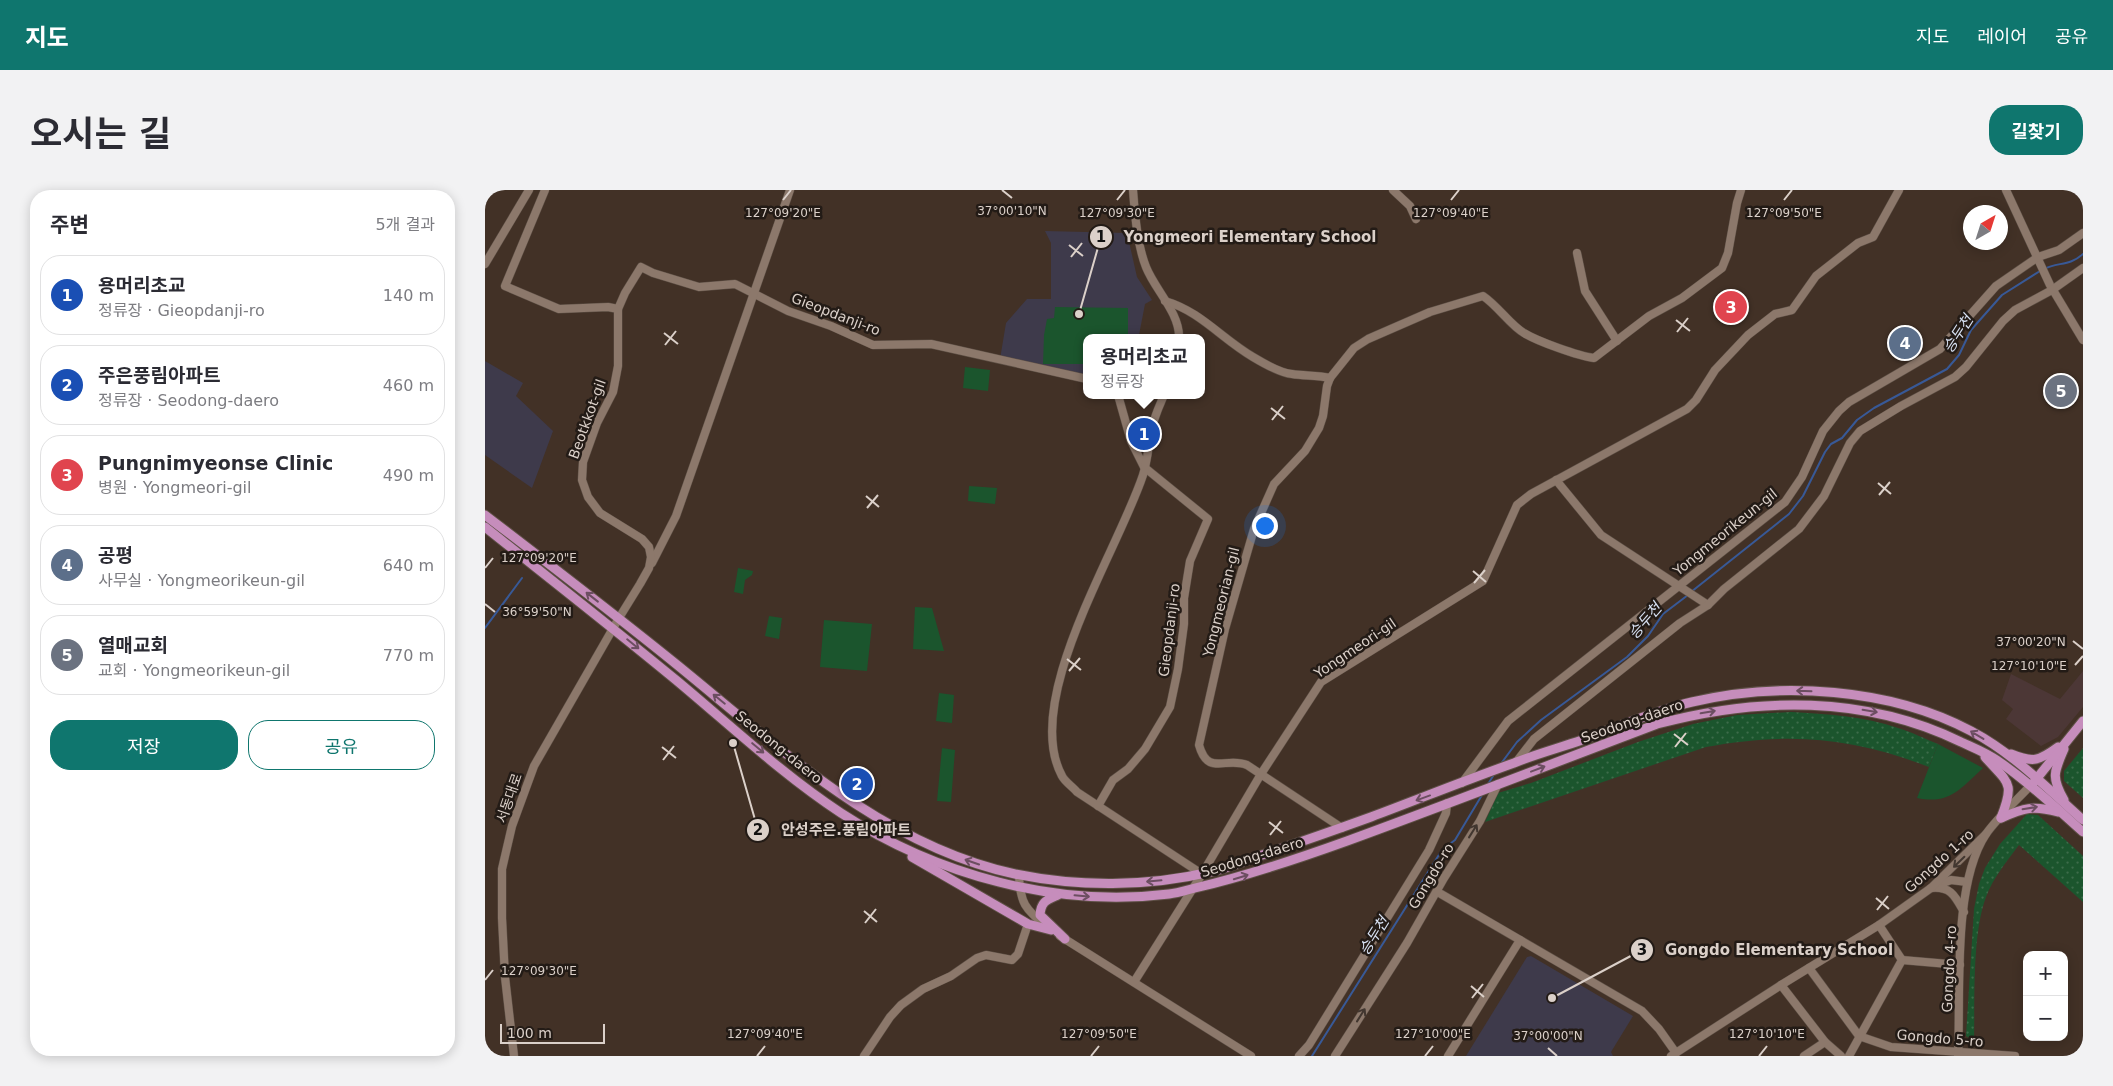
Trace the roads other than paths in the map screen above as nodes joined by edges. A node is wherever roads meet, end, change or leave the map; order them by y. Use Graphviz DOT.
graph roads {
  1 [pos="529,190"];
  2 [pos="545,190"];
  3 [pos="791,190"];
  4 [pos="1133,190"];
  5 [pos="1393,190"];
  6 [pos="1741,190"];
  7 [pos="1899,190"];
  8 [pos="2006,190"];
  9 [pos="1416,219"];
  10 [pos="2083,233"];
  11 [pos="1577,253"];
  12 [pos="2039,261"];
  13 [pos="485,264"];
  14 [pos="2083,268"];
  15 [pos="2051,287"];
  16 [pos="754,293"];
  17 [pos="1165,302"];
  18 [pos="618,309"];
  19 [pos="1178,334"];
  20 [pos="1617,340"];
  21 [pos="2083,340"];
  22 [pos="1083,378"];
  23 [pos="1330,378"];
  24 [pos="1119,399"];
  25 [pos="1163,399"];
  26 [pos="1145,467"];
  27 [pos="1556,480"];
  28 [pos="485,515"];
  29 [pos="485,527"];
  30 [pos="649,568"];
  31 [pos="1683,588"];
  32 [pos="1706,603"];
  33 [pos="619,618"];
  34 [pos="613,628"];
  35 [pos="2083,722"];
  36 [pos="2068,740"];
  37 [pos="2003,750"];
  38 [pos="1979,751"];
  39 [pos="1514,762"];
  40 [pos="1261,774"];
  41 [pos="2037,778"];
  42 [pos="1465,782"];
  43 [pos="1495,785"];
  44 [pos="2030,786"];
  45 [pos="1451,801"];
  46 [pos="1098,806"];
  47 [pos="2065,810"];
  48 [pos="2001,818"];
  49 [pos="2083,820"];
  50 [pos="1342,828"];
  51 [pos="2083,832"];
  52 [pos="1986,834"];
  53 [pos="900,848"];
  54 [pos="1019,874"];
  55 [pos="1202,874"];
  56 [pos="1967,882"];
  57 [pos="1019,887"];
  58 [pos="1931,888"];
  59 [pos="1194,889"];
  60 [pos="1060,894"];
  61 [pos="1441,894"];
  62 [pos="1964,912"];
  63 [pos="1028,924"];
  64 [pos="1879,925"];
  65 [pos="1051,930"];
  66 [pos="1065,939"];
  67 [pos="1520,940"];
  68 [pos="1902,960"];
  69 [pos="1960,965"];
  70 [pos="1809,968"];
  71 [pos="1134,982"];
  72 [pos="1781,985"];
  73 [pos="1859,1036"];
  74 [pos="1825,1042"];
  75 [pos="1921,1053"];
  76 [pos="1673,1054"];
  77 [pos="1958,1054"];
  78 [pos="514,1056"];
  79 [pos="864,1056"];
  80 [pos="1251,1056"];
  81 [pos="1299,1056"];
  82 [pos="1335,1056"];
  83 [pos="1448,1056"];
  84 [pos="1804,1056"];
  85 [pos="1841,1056"];
  86 [pos="1849,1056"];
  87 [pos="2015,1056"];
  1 -- 13 [label="street"];
  2 -- 18 [label="street"];
  3 -- 16 [label="street"];
  4 -- 17 [label="street"];
  5 -- 9 [label="street"];
  6 -- 20 [label="street, Yongmeorian-gil"];
  7 -- 27 [label="street, Yongmeori-gil"];
  8 -- 12 [label="street"];
  10 -- 12 [label="street, Yongmeorikeun-gil"];
  11 -- 20 [label="street"];
  12 -- 15 [label="street"];
  12 -- 31 [label="street, Yongmeorikeun-gil"];
  14 -- 15 [label="street"];
  15 -- 21 [label="street"];
  15 -- 32 [label="street"];
  16 -- 18 [label="street, Gieopdanji-ro"];
  16 -- 22 [label="street, Gieopdanji-ro"];
  16 -- 30 [label="street"];
  17 -- 19 [label="street"];
  17 -- 23 [label="street"];
  18 -- 30 [label="street, Beotkkot-gil"];
  20 -- 23 [label="street, Yongmeorian-gil"];
  23 -- 40 [label="street, Yongmeorian-gil"];
  24 -- 26 [label="street"];
  25 -- 26 [label="street"];
  26 -- 46 [label="street"];
  26 -- 46 [label="street, Gieopdanji-ro"];
  27 -- 31 [label="street"];
  27 -- 40 [label="street, Yongmeori-gil"];
  33 -- 28 [label="main road, Seodong-daero, one-way"];
  29 -- 34 [label="main road, Seodong-daero"];
  30 -- 33 [label="street"];
  31 -- 32 [label="street"];
  31 -- 42 [label="street, Yongmeorikeun-gil"];
  32 -- 39 [label="street"];
  33 -- 34 [label="street"];
  54 -- 33 [label="main road, Seodong-daero, one-way"];
  34 -- 53 [label="main road, Seodong-daero, one-way"];
  34 -- 78 [label="street, 서동대로"];
  35 -- 36 [label="main road"];
  36 -- 37 [label="main road"];
  36 -- 41 [label="main road"];
  36 -- 47 [label="main road"];
  37 -- 39 [label="main road, Seodong-daero, one-way"];
  37 -- 41 [label="main road, Seodong-daero"];
  43 -- 38 [label="main road, Seodong-daero, one-way"];
  38 -- 44 [label="main road, Seodong-daero"];
  38 -- 48 [label="main road"];
  39 -- 42 [label="main road, Seodong-daero"];
  40 -- 50 [label="street, Yongmeorian-gil"];
  40 -- 55 [label="street, Yongmeori-gil"];
  41 -- 44 [label="main road"];
  41 -- 47 [label="main road, Seodong-daero"];
  42 -- 50 [label="main road, Seodong-daero, one-way"];
  43 -- 45 [label="main road, Seodong-daero"];
  82 -- 43 [label="street, Gongdo-ro, one-way"];
  44 -- 47 [label="main road, Seodong-daero"];
  44 -- 48 [label="street, Gongdo 4-ro"];
  59 -- 45 [label="main road, Seodong-daero, one-way"];
  45 -- 81 [label="street, Gongdo-ro"];
  46 -- 55 [label="street"];
  48 -- 47 [label="main road, one-way"];
  47 -- 49 [label="main road, Seodong-daero"];
  47 -- 51 [label="main road, Seodong-daero"];
  48 -- 52 [label="street, Gongdo 4-ro"];
  50 -- 55 [label="main road, Seodong-daero"];
  52 -- 56 [label="street, Gongdo 4-ro"];
  52 -- 58 [label="street, Gongdo 1-ro, one-way"];
  53 -- 57 [label="main road, Seodong-daero"];
  53 -- 63 [label="main road"];
  55 -- 54 [label="main road, Seodong-daero, one-way"];
  54 -- 57 [label="street"];
  55 -- 59 [label="street"];
  56 -- 58 [label="street"];
  56 -- 62 [label="street, Gongdo 4-ro"];
  57 -- 60 [label="main road, Seodong-daero"];
  57 -- 65 [label="street"];
  58 -- 62 [label="street, Gongdo 4-ro"];
  58 -- 64 [label="street, Gongdo 1-ro"];
  60 -- 59 [label="main road, Seodong-daero, one-way"];
  59 -- 71 [label="street"];
  60 -- 66 [label="main road"];
  61 -- 67 [label="street"];
  62 -- 69 [label="street, Gongdo 4-ro"];
  63 -- 65 [label="main road"];
  63 -- 79 [label="street"];
  64 -- 68 [label="street"];
  64 -- 70 [label="street, Gongdo 1-ro"];
  65 -- 66 [label="street"];
  66 -- 71 [label="street"];
  67 -- 76 [label="street"];
  67 -- 83 [label="street"];
  68 -- 69 [label="street"];
  68 -- 73 [label="street"];
  69 -- 77 [label="street, Gongdo 4-ro"];
  70 -- 72 [label="street, Gongdo 1-ro"];
  70 -- 73 [label="street"];
  71 -- 80 [label="street"];
  72 -- 74 [label="street"];
  72 -- 76 [label="street, Gongdo 1-ro"];
  73 -- 75 [label="street, Gongdo 5-ro"];
  73 -- 86 [label="street"];
  74 -- 84 [label="street"];
  74 -- 85 [label="street"];
  75 -- 77 [label="street, Gongdo 5-ro"];
  77 -- 87 [label="street, Gongdo 5-ro"];
}
